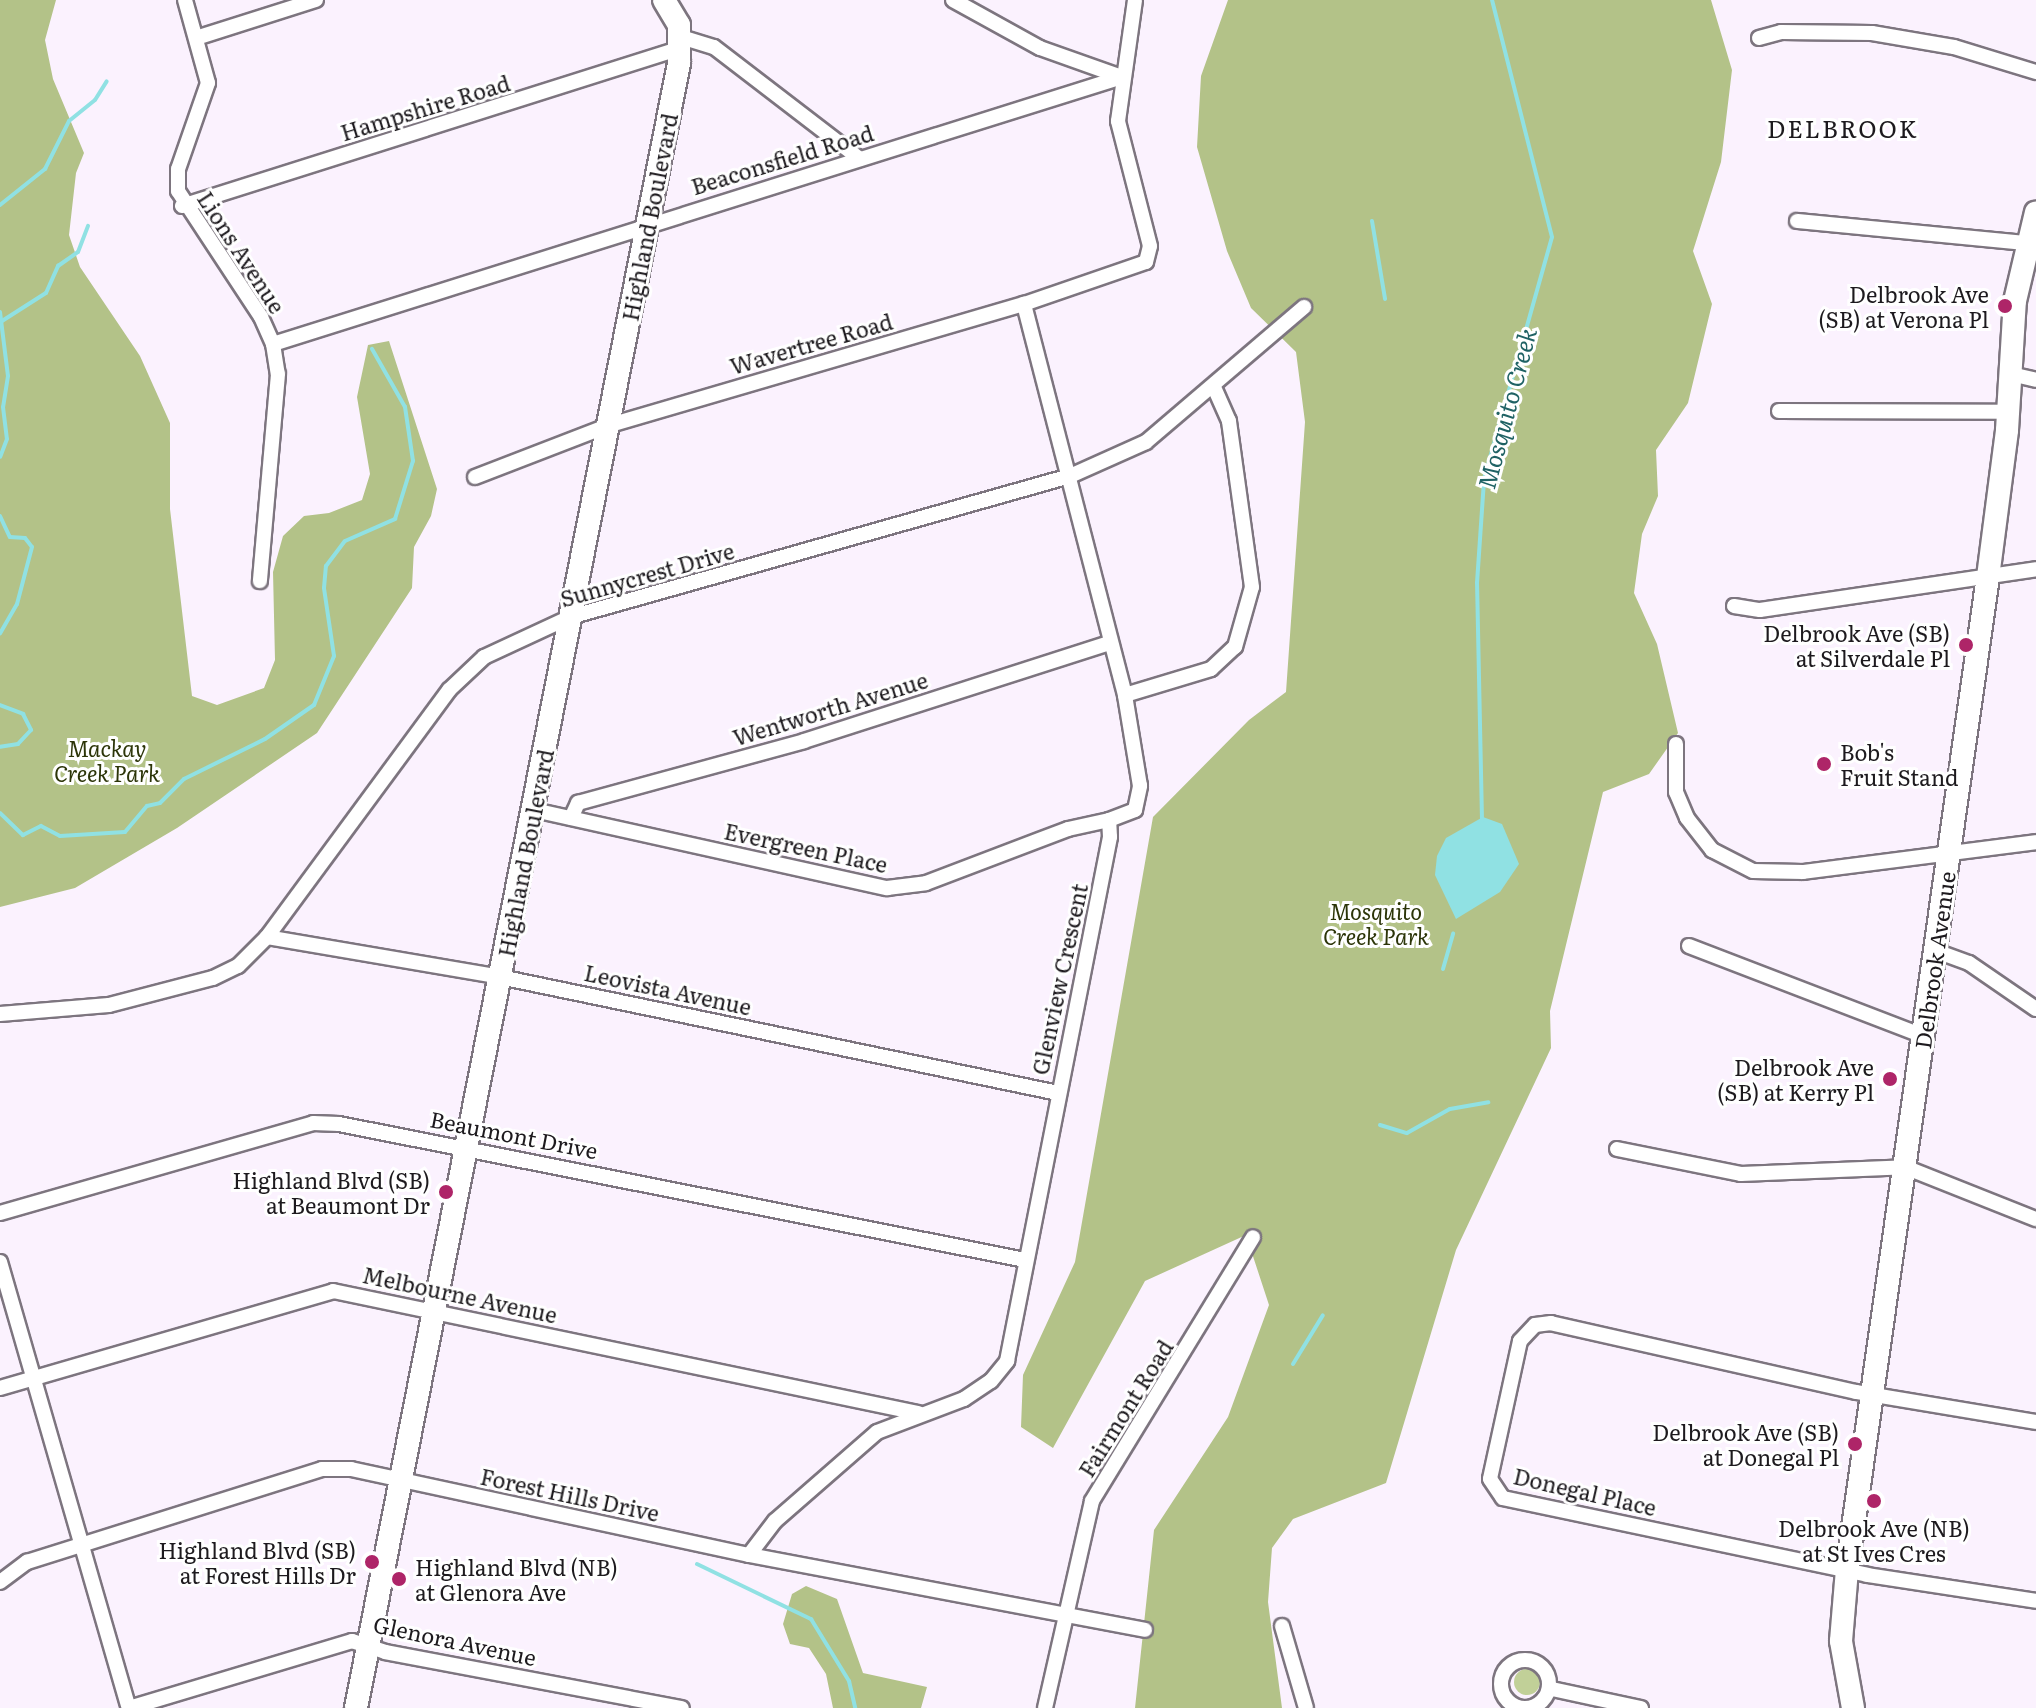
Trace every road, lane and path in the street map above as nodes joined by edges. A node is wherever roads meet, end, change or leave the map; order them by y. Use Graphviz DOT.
graph roads {
  1 [pos="185,0"];
  2 [pos="316,0"];
  3 [pos="664,0"];
  4 [pos="953,0"];
  5 [pos="1135,0"];
  6 [pos="196,38"];
  7 [pos="1759,38"];
  8 [pos="681,43"];
  9 [pos="2036,72"];
  10 [pos="1122,77"];
  11 [pos="860,159"];
  12 [pos="182,206"];
  13 [pos="2036,212"];
  14 [pos="1797,221"];
  15 [pos="647,226"];
  16 [pos="2026,243"];
  17 [pos="1024,304"];
  18 [pos="1304,307"];
  19 [pos="273,344"];
  20 [pos="2011,374"];
  21 [pos="2036,380"];
  22 [pos="1214,387"];
  23 [pos="1779,411"];
  24 [pos="2009,412"];
  25 [pos="610,425"];
  26 [pos="1070,476"];
  27 [pos="475,477"];
  28 [pos="2036,569"];
  29 [pos="1988,577"];
  30 [pos="260,581"];
  31 [pos="1734,606"];
  32 [pos="570,617"];
  33 [pos="1110,643"];
  34 [pos="1125,695"];
  35 [pos="1676,744"];
  36 [pos="534,810"];
  37 [pos="571,818"];
  38 [pos="1109,820"];
  39 [pos="2036,842"];
  40 [pos="1949,854"];
  41 [pos="267,937"];
  42 [pos="1689,946"];
  43 [pos="1936,951"];
  44 [pos="500,977"];
  45 [pos="2036,1009"];
  46 [pos="0,1014"];
  47 [pos="1923,1036"];
  48 [pos="1058,1093"];
  49 [pos="466,1146"];
  50 [pos="1617,1149"];
  51 [pos="1905,1167"];
  52 [pos="0,1213"];
  53 [pos="2036,1219"];
  54 [pos="1253,1237"];
  55 [pos="1025,1260"];
  56 [pos="0,1262"];
  57 [pos="433,1311"];
  58 [pos="33,1380"];
  59 [pos="0,1388"];
  60 [pos="1873,1395"];
  61 [pos="918,1413"];
  62 [pos="2036,1422"];
  63 [pos="401,1480"];
  64 [pos="82,1545"];
  65 [pos="749,1555"];
  66 [pos="1847,1570"];
  67 [pos="0,1582"];
  68 [pos="2036,1601"];
  69 [pos="1065,1615"];
  70 [pos="1282,1626"];
  71 [pos="1145,1630"];
  72 [pos="369,1646"];
  73 [pos="1552,1689"];
  74 [pos="129,1708"];
  75 [pos="356,1708"];
  76 [pos="682,1708"];
  77 [pos="1045,1708"];
  78 [pos="1306,1708"];
  79 [pos="1641,1708"];
  80 [pos="1853,1708"];
  1 -- 6 [label="street, Lions Avenue"];
  2 -- 6 [label="street"];
  3 -- 8 [label="street"];
  4 -- 10 [label="street"];
  5 -- 10 [label="street"];
  6 -- 12 [label="street, Lions Avenue"];
  7 -- 9 [label="street"];
  8 -- 11 [label="street"];
  8 -- 12 [label="street, Hampshire Road"];
  8 -- 15 [label="street, Highland Boulevard"];
  10 -- 11 [label="street, Beaconsfield Road"];
  10 -- 17 [label="street, Wavertree Road"];
  11 -- 15 [label="street, Beaconsfield Road"];
  12 -- 19 [label="street, Lions Avenue"];
  13 -- 16 [label="street, Delbrook Avenue"];
  14 -- 16 [label="street"];
  15 -- 19 [label="street, Beaconsfield Road"];
  15 -- 25 [label="street, Highland Boulevard"];
  16 -- 20 [label="street, Delbrook Avenue"];
  17 -- 25 [label="street, Wavertree Road"];
  17 -- 26 [label="street"];
  18 -- 22 [label="street, Sunnycrest Drive"];
  19 -- 30 [label="street, Lions Avenue"];
  20 -- 21 [label="street"];
  20 -- 24 [label="street, Delbrook Avenue"];
  22 -- 26 [label="street, Sunnycrest Drive"];
  22 -- 34 [label="street"];
  23 -- 24 [label="street"];
  24 -- 29 [label="street, Delbrook Avenue"];
  25 -- 27 [label="street, Wavertree Road"];
  25 -- 32 [label="street, Highland Boulevard"];
  26 -- 32 [label="street, Sunnycrest Drive"];
  26 -- 33 [label="street"];
  28 -- 29 [label="street"];
  29 -- 31 [label="street"];
  29 -- 40 [label="street, Delbrook Avenue"];
  32 -- 36 [label="street, Highland Boulevard"];
  32 -- 41 [label="street, Sunnycrest Drive"];
  33 -- 34 [label="street"];
  33 -- 37 [label="street, Wentworth Avenue"];
  34 -- 38 [label="street"];
  35 -- 40 [label="street"];
  36 -- 37 [label="street, Evergreen Place"];
  36 -- 44 [label="street, Highland Boulevard"];
  37 -- 38 [label="street, Evergreen Place"];
  38 -- 48 [label="street, Glenview Crescent"];
  39 -- 40 [label="street"];
  40 -- 43 [label="street, Delbrook Avenue"];
  41 -- 44 [label="street, Leovista Avenue"];
  41 -- 46 [label="street, Sunnycrest Drive"];
  42 -- 47 [label="street"];
  43 -- 45 [label="street"];
  43 -- 47 [label="street, Delbrook Avenue"];
  44 -- 48 [label="street, Leovista Avenue"];
  44 -- 49 [label="street, Highland Boulevard"];
  47 -- 51 [label="street, Delbrook Avenue"];
  48 -- 55 [label="street, Glenview Crescent"];
  49 -- 52 [label="street, Beaumont Drive"];
  49 -- 55 [label="street, Beaumont Drive"];
  49 -- 57 [label="street, Highland Boulevard"];
  50 -- 51 [label="street"];
  51 -- 53 [label="street"];
  51 -- 60 [label="street, Delbrook Avenue"];
  54 -- 69 [label="street, Fairmont Road"];
  55 -- 61 [label="street, Glenview Crescent"];
  56 -- 58 [label="street"];
  57 -- 58 [label="street, Melbourne Avenue"];
  57 -- 61 [label="street, Melbourne Avenue"];
  57 -- 63 [label="street, Highland Boulevard"];
  58 -- 59 [label="street, Melbourne Avenue"];
  58 -- 64 [label="street"];
  60 -- 62 [label="street"];
  60 -- 66 [label="street, Delbrook Avenue"];
  60 -- 66 [label="street, Donegal Place"];
  61 -- 65 [label="street, Glenview Crescent"];
  63 -- 64 [label="street, Forest Hills Drive"];
  63 -- 65 [label="street, Forest Hills Drive"];
  63 -- 72 [label="street, Highland Boulevard"];
  64 -- 67 [label="street, Forest Hills Drive"];
  64 -- 74 [label="street"];
  65 -- 69 [label="street, Forest Hills Drive"];
  66 -- 68 [label="street"];
  66 -- 80 [label="street, Delbrook Avenue"];
  69 -- 71 [label="street, Forest Hills Drive"];
  69 -- 77 [label="street, Fairmont Road"];
  70 -- 78 [label="street"];
  72 -- 74 [label="street, Glenora Avenue"];
  72 -- 75 [label="street, Highland Boulevard"];
  72 -- 76 [label="street, Glenora Avenue"];
  73 -- 79 [label="street"];
}
